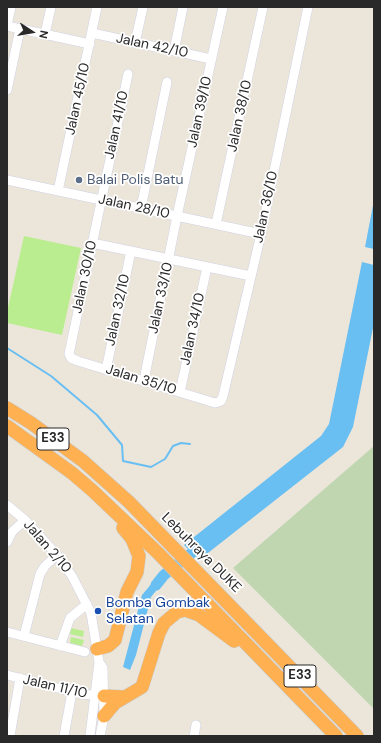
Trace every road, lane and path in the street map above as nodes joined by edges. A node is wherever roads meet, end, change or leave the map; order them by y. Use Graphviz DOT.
graph roads {
  1 [pos="11,7"];
  2 [pos="51,7"];
  3 [pos="97,7"];
  4 [pos="143,7"];
  5 [pos="183,7"];
  6 [pos="223,7"];
  7 [pos="263,7"];
  8 [pos="308,7"];
  9 [pos="7,26"];
  10 [pos="20,29"];
  11 [pos="92,33"];
  12 [pos="45,34"];
  13 [pos="135,43"];
  14 [pos="90,44"];
  15 [pos="174,51"];
  16 [pos="212,59"];
  17 [pos="128,74"];
  18 [pos="167,82"];
  19 [pos="7,90"];
  20 [pos="7,180"];
  21 [pos="58,191"];
  22 [pos="101,200"];
  23 [pos="141,208"];
  24 [pos="177,216"];
  25 [pos="216,224"];
  26 [pos="261,234"];
  27 [pos="92,243"];
  28 [pos="131,251"];
  29 [pos="169,259"];
  30 [pos="207,267"];
  31 [pos="251,276"];
  32 [pos="69,354"];
  33 [pos="106,370"];
  34 [pos="144,380"];
  35 [pos="180,392"];
  36 [pos="215,403"];
  37 [pos="7,408"];
  38 [pos="7,426"];
  39 [pos="96,496"];
  40 [pos="7,505"];
  41 [pos="25,520"];
  42 [pos="7,542"];
  43 [pos="57,555"];
  44 [pos="87,604"];
  45 [pos="7,632"];
  46 [pos="24,636"];
  47 [pos="60,646"];
  48 [pos="91,650"];
  49 [pos="99,662"];
  50 [pos="263,662"];
  51 [pos="7,675"];
  52 [pos="20,678"];
  53 [pos="97,680"];
  54 [pos="72,692"];
  55 [pos="81,694"];
  56 [pos="100,696"];
  57 [pos="123,697"];
  58 [pos="99,716"];
  59 [pos="196,725"];
  60 [pos="10,736"];
  61 [pos="64,736"];
  62 [pos="90,736"];
  63 [pos="100,736"];
  64 [pos="194,736"];
  65 [pos="336,736"];
  66 [pos="357,736"];
  1 -- 9 [label="street"];
  2 -- 12 [label="street"];
  3 -- 11 [label="street, Jalan 45/10"];
  4 -- 13 [label="street"];
  5 -- 15 [label="street"];
  6 -- 16 [label="street, Jalan 39/10"];
  7 -- 25 [label="street, Jalan 38/10"];
  8 -- 26 [label="street, Jalan 36/10"];
  9 -- 10 [label="street"];
  10 -- 12 [label="street"];
  10 -- 19 [label="street"];
  11 -- 13 [label="street, Jalan 42/10"];
  11 -- 14 [label="street, Jalan 45/10"];
  12 -- 14 [label="street"];
  13 -- 15 [label="street, Jalan 42/10"];
  14 -- 21 [label="street, Jalan 45/10"];
  15 -- 16 [label="street, Jalan 42/10"];
  16 -- 24 [label="street, Jalan 39/10"];
  17 -- 22 [label="street, Jalan 41/10"];
  18 -- 23 [label="street"];
  20 -- 21 [label="street, Jalan 28/10"];
  21 -- 22 [label="street, Jalan 28/10"];
  22 -- 23 [label="street, Jalan 28/10"];
  22 -- 27 [label="street, Jalan 30/10"];
  23 -- 24 [label="street, Jalan 28/10"];
  24 -- 25 [label="street, Jalan 28/10"];
  24 -- 29 [label="street, Jalan 33/10"];
  25 -- 26 [label="street, Jalan 28/10"];
  26 -- 31 [label="street, Jalan 36/10"];
  27 -- 28 [label="street"];
  27 -- 32 [label="street, Jalan 30/10"];
  28 -- 29 [label="street"];
  28 -- 33 [label="street, Jalan 32/10"];
  29 -- 30 [label="street"];
  29 -- 34 [label="street, Jalan 33/10"];
  30 -- 31 [label="street"];
  30 -- 35 [label="street, Jalan 34/10"];
  31 -- 36 [label="street, Jalan 36/10"];
  32 -- 33 [label="street, Jalan 35/10"];
  33 -- 34 [label="street, Jalan 35/10"];
  34 -- 35 [label="street, Jalan 35/10"];
  35 -- 36 [label="street, Jalan 35/10"];
  37 -- 66 [label="highway, Lebuhraya DUKE / E33"];
  38 -- 39 [label="highway, E33"];
  39 -- 48 [label="highway"];
  39 -- 50 [label="highway, E33"];
  40 -- 41 [label="street, Jalan 2/10"];
  41 -- 42 [label="street"];
  41 -- 43 [label="street, Jalan 2/10"];
  43 -- 44 [label="street, Jalan 2/10"];
  43 -- 46 [label="street"];
  44 -- 47 [label="street"];
  44 -- 48 [label="street, Jalan 2/10"];
  45 -- 46 [label="street"];
  46 -- 47 [label="street"];
  47 -- 48 [label="street"];
  48 -- 49 [label="street, Jalan 2/10"];
  49 -- 53 [label="street, Jalan 2/10"];
  49 -- 56 [label="street, Jalan 2/10"];
  50 -- 57 [label="highway"];
  50 -- 65 [label="highway, E33"];
  51 -- 52 [label="street, Jalan 11/10"];
  52 -- 54 [label="street, Jalan 11/10"];
  52 -- 60 [label="street"];
  53 -- 55 [label="street"];
  53 -- 56 [label="street, Jalan 2/10"];
  54 -- 55 [label="street, Jalan 11/10"];
  54 -- 61 [label="street"];
  55 -- 56 [label="street, Jalan 11/10"];
  55 -- 58 [label="street"];
  56 -- 57 [label="highway"];
  56 -- 58 [label="street, Jalan 2/10"];
  57 -- 58 [label="highway"];
  58 -- 62 [label="street, Jalan 2/10"];
  58 -- 63 [label="street, Jalan 2/10"];
  59 -- 64 [label="street"];
}
